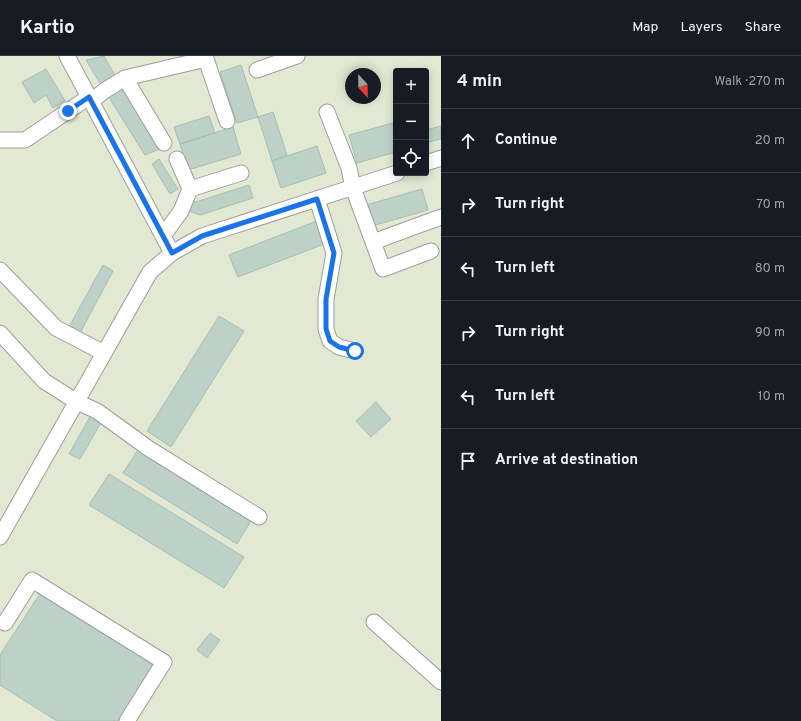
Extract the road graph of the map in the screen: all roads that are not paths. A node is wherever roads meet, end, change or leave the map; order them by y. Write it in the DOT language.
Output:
graph roads {
  1 [pos="67,56"];
  2 [pos="297,56"];
  3 [pos="257,70"];
  4 [pos="125,78"];
  5 [pos="90,99"];
  6 [pos="327,112"];
  7 [pos="227,121"];
  8 [pos="0,140"];
  9 [pos="164,143"];
  10 [pos="441,158"];
  11 [pos="177,159"];
  12 [pos="429,162"];
  13 [pos="241,172"];
  14 [pos="393,174"];
  15 [pos="190,188"];
  16 [pos="353,188"];
  17 [pos="317,199"];
  18 [pos="441,217"];
  19 [pos="163,236"];
  20 [pos="373,242"];
  21 [pos="431,251"];
  22 [pos="172,253"];
  23 [pos="0,270"];
  24 [pos="0,333"];
  25 [pos="355,351"];
  26 [pos="104,353"];
  27 [pos="77,402"];
  28 [pos="259,517"];
  29 [pos="0,537"];
  30 [pos="374,622"];
  31 [pos="2,624"];
  32 [pos="441,682"];
  33 [pos="127,721"];
  1 -- 5 [label="street"];
  2 -- 3 [label="street"];
  4 -- 5 [label="street"];
  4 -- 7 [label="street"];
  4 -- 9 [label="street"];
  5 -- 8 [label="street"];
  5 -- 19 [label="street"];
  6 -- 16 [label="street"];
  10 -- 12 [label="street"];
  11 -- 15 [label="street"];
  13 -- 15 [label="street"];
  14 -- 16 [label="street"];
  15 -- 19 [label="street"];
  16 -- 17 [label="street"];
  16 -- 20 [label="street"];
  17 -- 22 [label="street"];
  17 -- 25 [label="street"];
  18 -- 20 [label="street"];
  19 -- 22 [label="street"];
  20 -- 21 [label="street"];
  22 -- 26 [label="street"];
  23 -- 26 [label="street"];
  24 -- 27 [label="street"];
  26 -- 27 [label="street"];
  27 -- 28 [label="street"];
  27 -- 29 [label="street"];
  30 -- 32 [label="street"];
  31 -- 33 [label="street"];
}
